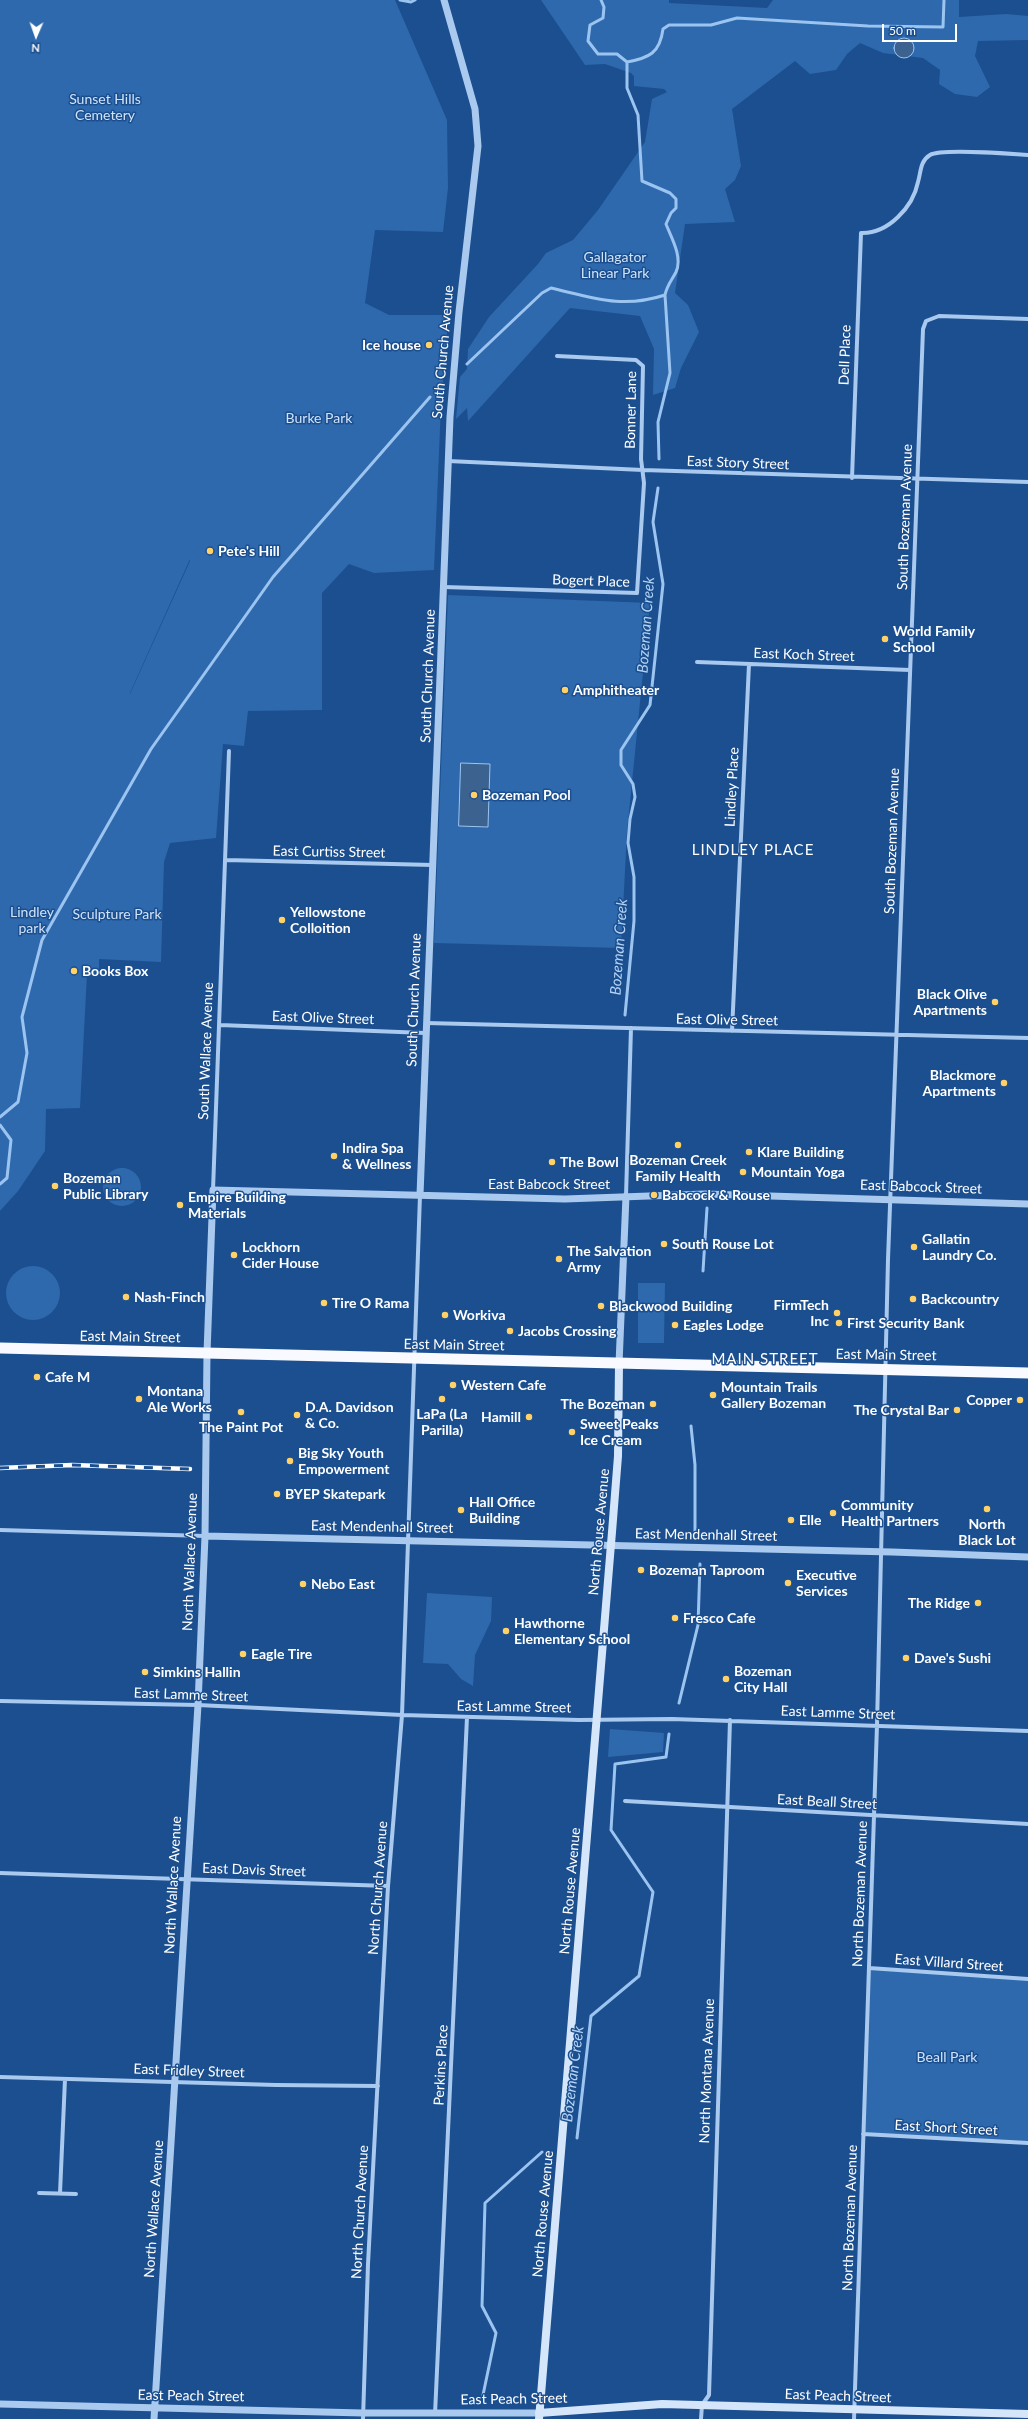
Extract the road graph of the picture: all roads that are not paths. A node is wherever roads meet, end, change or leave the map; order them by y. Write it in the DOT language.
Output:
graph roads {
  1 [pos="444,0"];
  2 [pos="1028,155"];
  3 [pos="1028,319"];
  4 [pos="557,356"];
  5 [pos="448,460"];
  6 [pos="643,470"];
  7 [pos="852,478"];
  8 [pos="918,479"];
  9 [pos="1028,482"];
  10 [pos="444,587"];
  11 [pos="697,662"];
  12 [pos="749,664"];
  13 [pos="910,670"];
  14 [pos="229,751"];
  15 [pos="226,860"];
  16 [pos="433,865"];
  17 [pos="426,1023"];
  18 [pos="220,1025"];
  19 [pos="631,1028"];
  20 [pos="732,1031"];
  21 [pos="425,1033"];
  22 [pos="896,1035"];
  23 [pos="1028,1038"];
  24 [pos="213,1190"];
  25 [pos="420,1195"];
  26 [pos="626,1196"];
  27 [pos="890,1199"];
  28 [pos="1028,1204"];
  29 [pos="0,1348"];
  30 [pos="207,1353"];
  31 [pos="414,1359"];
  32 [pos="620,1364"];
  33 [pos="885,1369"];
  34 [pos="1028,1373"];
  35 [pos="0,1530"];
  36 [pos="205,1536"];
  37 [pos="409,1540"];
  38 [pos="611,1546"];
  39 [pos="880,1552"];
  40 [pos="1028,1557"];
  41 [pos="0,1701"];
  42 [pos="198,1705"];
  43 [pos="402,1715"];
  44 [pos="467,1717"];
  45 [pos="597,1719"];
  46 [pos="730,1720"];
  47 [pos="876,1725"];
  48 [pos="1028,1731"];
  49 [pos="624,1801"];
  50 [pos="727,1807"];
  51 [pos="874,1815"];
  52 [pos="1028,1824"];
  53 [pos="0,1873"];
  54 [pos="187,1878"];
  55 [pos="388,1886"];
  56 [pos="869,1968"];
  57 [pos="1028,1979"];
  58 [pos="0,2077"];
  59 [pos="65,2079"];
  60 [pos="175,2082"];
  61 [pos="378,2086"];
  62 [pos="863,2134"];
  63 [pos="1028,2143"];
  64 [pos="39,2193"];
  65 [pos="60,2193"];
  66 [pos="76,2194"];
  67 [pos="0,2404"];
  68 [pos="702,2405"];
  69 [pos="155,2408"];
  70 [pos="855,2409"];
  71 [pos="435,2414"];
  72 [pos="1028,2414"];
  73 [pos="363,2416"];
  74 [pos="539,2416"];
  75 [pos="154,2419"];
  76 [pos="701,2419"];
  77 [pos="854,2419"];
  1 -- 5 [label="street, South Church Avenue"];
  2 -- 7 [label="street, Dell Place"];
  3 -- 8 [label="street, South Bozeman Avenue"];
  4 -- 6 [label="street, Bonner Lane"];
  5 -- 6 [label="street, East Story Street"];
  5 -- 10 [label="street, South Church Avenue"];
  6 -- 7 [label="street, East Story Street"];
  6 -- 10 [label="street, Bogert Place"];
  7 -- 8 [label="street, East Story Street"];
  8 -- 9 [label="street, East Story Street"];
  8 -- 13 [label="street, South Bozeman Avenue"];
  10 -- 16 [label="street, South Church Avenue"];
  11 -- 12 [label="street, East Koch Street"];
  12 -- 13 [label="street, East Koch Street"];
  12 -- 20 [label="street, Lindley Place"];
  13 -- 22 [label="street, South Bozeman Avenue"];
  14 -- 15 [label="street, South Wallace Avenue"];
  15 -- 16 [label="street, East Curtiss Street"];
  15 -- 18 [label="street, South Wallace Avenue"];
  16 -- 17 [label="street, South Church Avenue"];
  17 -- 19 [label="street, East Olive Street"];
  17 -- 21 [label="street, South Church Avenue"];
  18 -- 21 [label="street, East Olive Street"];
  18 -- 24 [label="street, South Wallace Avenue"];
  19 -- 20 [label="street, East Olive Street"];
  19 -- 26 [label="street"];
  20 -- 22 [label="street, East Olive Street"];
  21 -- 25 [label="street, South Church Avenue"];
  22 -- 23 [label="street, East Olive Street"];
  22 -- 27 [label="street, South Bozeman Avenue"];
  24 -- 25 [label="street, East Babcock Street"];
  24 -- 30 [label="street, South Wallace Avenue"];
  25 -- 26 [label="street, East Babcock Street"];
  25 -- 31 [label="street, South Church Avenue"];
  26 -- 27 [label="street, East Babcock Street"];
  26 -- 32 [label="street"];
  27 -- 28 [label="street, East Babcock Street"];
  27 -- 33 [label="street, South Bozeman Avenue"];
  29 -- 30 [label="highway, East Main Street"];
  30 -- 31 [label="highway, East Main Street"];
  30 -- 36 [label="street, North Wallace Avenue"];
  31 -- 32 [label="highway, East Main Street"];
  31 -- 37 [label="street, North Church Avenue"];
  32 -- 33 [label="highway, East Main Street"];
  32 -- 38 [label="main road, North Rouse Avenue"];
  33 -- 34 [label="highway, East Main Street"];
  33 -- 39 [label="street, North Bozeman Avenue"];
  35 -- 36 [label="street, East Mendenhall Street"];
  36 -- 37 [label="street, East Mendenhall Street"];
  36 -- 42 [label="street, North Wallace Avenue"];
  37 -- 38 [label="street, East Mendenhall Street"];
  37 -- 43 [label="street, North Church Avenue"];
  38 -- 39 [label="street, East Mendenhall Street"];
  38 -- 45 [label="main road, North Rouse Avenue"];
  39 -- 40 [label="street, East Mendenhall Street"];
  39 -- 47 [label="street, North Bozeman Avenue"];
  41 -- 42 [label="street, East Lamme Street"];
  42 -- 43 [label="street, East Lamme Street"];
  42 -- 54 [label="street, North Wallace Avenue"];
  43 -- 44 [label="street, East Lamme Street"];
  43 -- 55 [label="street, North Church Avenue"];
  44 -- 45 [label="street, East Lamme Street"];
  44 -- 71 [label="street, Perkins Place"];
  45 -- 46 [label="street, East Lamme Street"];
  45 -- 74 [label="main road, North Rouse Avenue"];
  46 -- 47 [label="street, East Lamme Street"];
  46 -- 50 [label="street, North Montana Avenue"];
  47 -- 48 [label="street, East Lamme Street"];
  47 -- 51 [label="street, North Bozeman Avenue"];
  49 -- 50 [label="street, East Beall Street"];
  50 -- 51 [label="street, East Beall Street"];
  50 -- 68 [label="street, North Montana Avenue"];
  51 -- 52 [label="street, East Beall Street"];
  51 -- 56 [label="street, North Bozeman Avenue"];
  53 -- 54 [label="street, East Davis Street"];
  54 -- 55 [label="street, East Davis Street"];
  54 -- 60 [label="street, North Wallace Avenue"];
  55 -- 61 [label="street, North Church Avenue"];
  56 -- 57 [label="street, East Villard Street"];
  56 -- 62 [label="street, North Bozeman Avenue"];
  58 -- 59 [label="street, East Fridley Street"];
  59 -- 60 [label="street, East Fridley Street"];
  59 -- 65 [label="street"];
  60 -- 61 [label="street, East Fridley Street"];
  60 -- 69 [label="street, North Wallace Avenue"];
  61 -- 73 [label="street, North Church Avenue"];
  62 -- 63 [label="street, East Short Street"];
  62 -- 70 [label="street, North Bozeman Avenue"];
  64 -- 65 [label="street"];
  65 -- 66 [label="street"];
  67 -- 69 [label="street, East Peach Street"];
  68 -- 70 [label="main road, East Peach Street"];
  68 -- 74 [label="main road, East Peach Street"];
  68 -- 76 [label="street, North Montana Avenue"];
  69 -- 73 [label="street, East Peach Street"];
  69 -- 75 [label="street, North Wallace Avenue"];
  70 -- 72 [label="main road, East Peach Street"];
  70 -- 77 [label="street, North Bozeman Avenue"];
  71 -- 73 [label="street, East Peach Street"];
  71 -- 74 [label="street, East Peach Street"];
}
